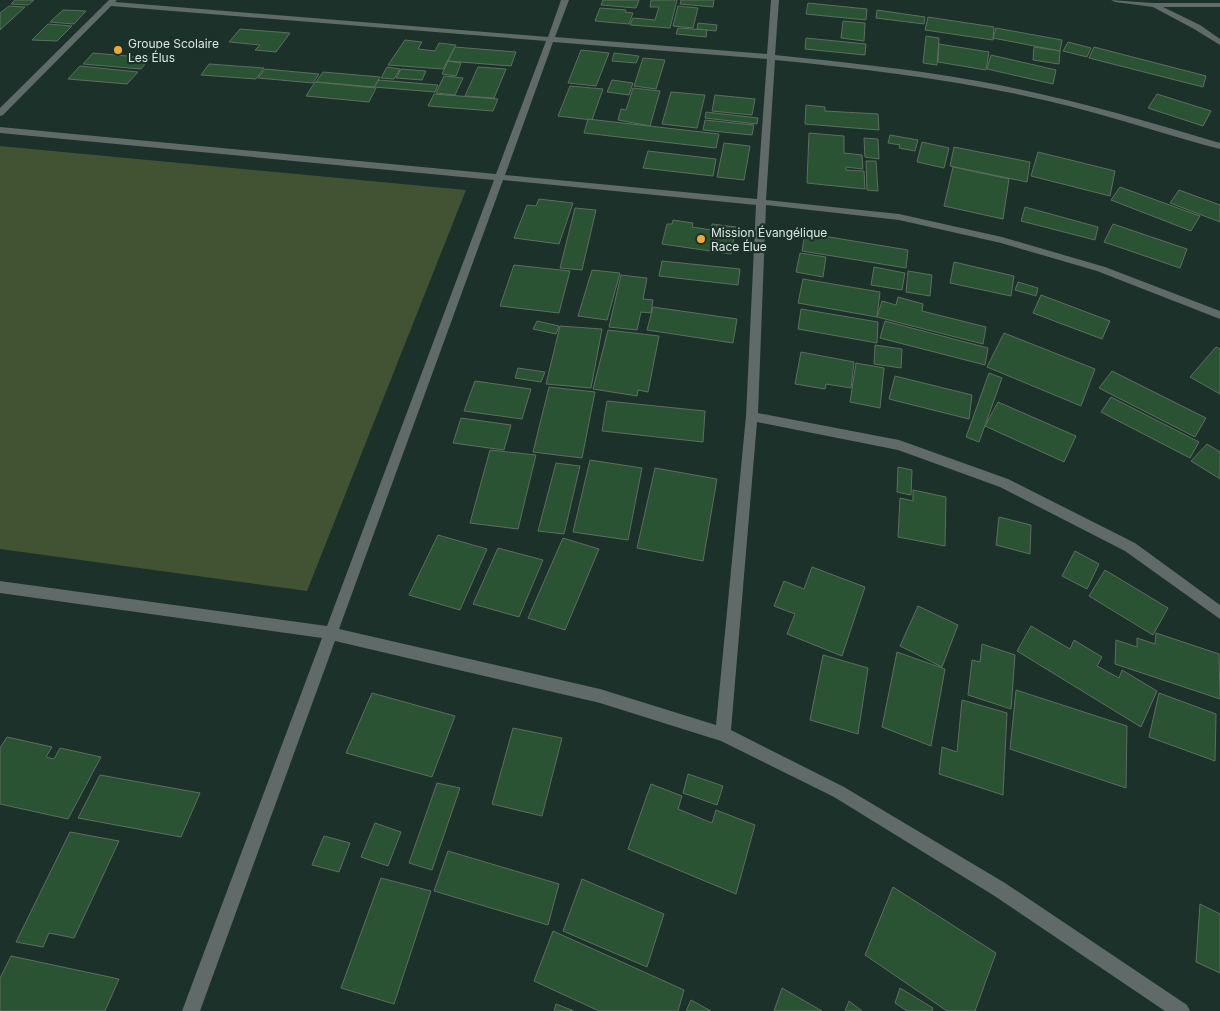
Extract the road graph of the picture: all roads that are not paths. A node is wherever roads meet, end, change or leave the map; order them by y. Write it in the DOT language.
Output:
graph roads {
  1 [pos="565,0"];
  2 [pos="775,0"];
  3 [pos="1116,0"];
  4 [pos="112,2"];
  5 [pos="1152,5"];
  6 [pos="1220,5"];
  7 [pos="551,39"];
  8 [pos="1220,43"];
  9 [pos="772,57"];
  10 [pos="0,112"];
  11 [pos="0,130"];
  12 [pos="1220,146"];
  13 [pos="500,177"];
  14 [pos="761,202"];
  15 [pos="1220,315"];
  16 [pos="752,416"];
  17 [pos="0,587"];
  18 [pos="1220,613"];
  19 [pos="330,633"];
  20 [pos="723,734"];
  21 [pos="190,1011"];
  22 [pos="1180,1011"];
  1 -- 7 [label="street"];
  2 -- 9 [label="street"];
  3 -- 5 [label="street"];
  4 -- 7 [label="street"];
  4 -- 10 [label="street"];
  5 -- 6 [label="street"];
  5 -- 8 [label="street"];
  7 -- 9 [label="street"];
  7 -- 13 [label="street"];
  9 -- 12 [label="street"];
  9 -- 14 [label="street"];
  11 -- 13 [label="street"];
  13 -- 14 [label="street"];
  13 -- 19 [label="street"];
  14 -- 15 [label="street"];
  14 -- 16 [label="street"];
  16 -- 18 [label="street"];
  16 -- 20 [label="street"];
  17 -- 19 [label="street"];
  19 -- 20 [label="street"];
  19 -- 21 [label="street"];
  20 -- 22 [label="street"];
}
